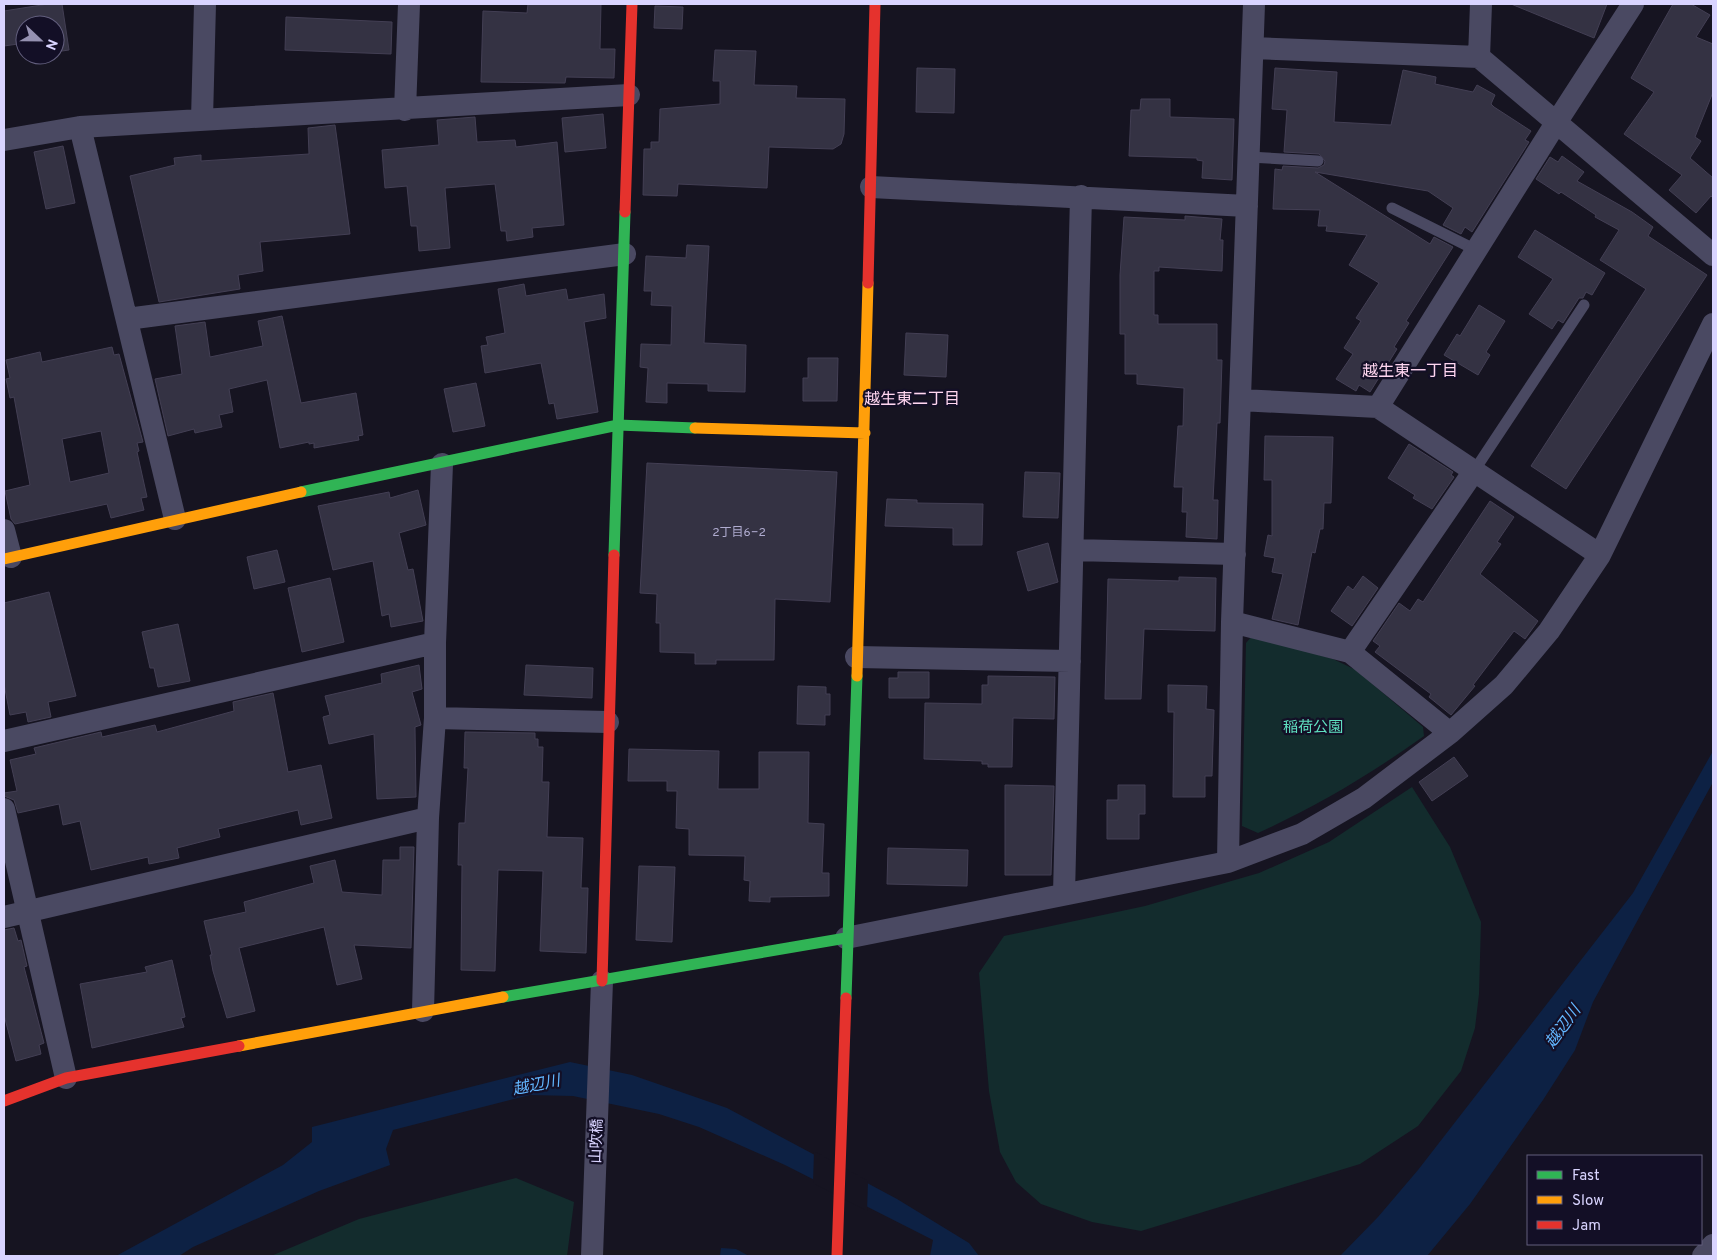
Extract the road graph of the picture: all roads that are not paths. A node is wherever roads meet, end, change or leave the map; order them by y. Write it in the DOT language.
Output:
graph roads {
  1 [pos="205,4"];
  2 [pos="409,4"];
  3 [pos="632,4"];
  4 [pos="875,4"];
  5 [pos="1254,4"];
  6 [pos="1481,4"];
  7 [pos="1633,4"];
  8 [pos="1253,48"];
  9 [pos="1480,56"];
  10 [pos="629,95"];
  11 [pos="405,110"];
  12 [pos="202,119"];
  13 [pos="1556,123"];
  14 [pos="80,127"];
  15 [pos="4,140"];
  16 [pos="1249,157"];
  17 [pos="1318,161"];
  18 [pos="871,187"];
  19 [pos="1081,196"];
  20 [pos="1247,206"];
  21 [pos="1392,208"];
  22 [pos="1476,250"];
  23 [pos="625,254"];
  24 [pos="1713,255"];
  25 [pos="1584,305"];
  26 [pos="127,319"];
  27 [pos="1713,324"];
  28 [pos="1240,400"];
  29 [pos="1378,406"];
  30 [pos="618,424"];
  31 [pos="865,433"];
  32 [pos="442,464"];
  33 [pos="1474,471"];
  34 [pos="175,519"];
  35 [pos="4,530"];
  36 [pos="1072,550"];
  37 [pos="1235,554"];
  38 [pos="1600,555"];
  39 [pos="8,558"];
  40 [pos="1232,622"];
  41 [pos="435,642"];
  42 [pos="1350,652"];
  43 [pos="856,657"];
  44 [pos="1070,661"];
  45 [pos="436,718"];
  46 [pos="608,722"];
  47 [pos="1450,733"];
  48 [pos="4,741"];
  49 [pos="4,809"];
  50 [pos="428,818"];
  51 [pos="1228,862"];
  52 [pos="1064,894"];
  53 [pos="28,912"];
  54 [pos="4,917"];
  55 [pos="846,938"];
  56 [pos="602,981"];
  57 [pos="423,1011"];
  58 [pos="66,1078"];
  59 [pos="4,1100"];
  60 [pos="1713,1245"];
  61 [pos="592,1256"];
  62 [pos="837,1256"];
  63 [pos="1703,1256"];
  1 -- 12 [label="street"];
  2 -- 11 [label="street"];
  3 -- 10 [label="street"];
  4 -- 18 [label="street"];
  5 -- 8 [label="street"];
  6 -- 9 [label="street"];
  7 -- 13 [label="street"];
  8 -- 9 [label="street"];
  8 -- 16 [label="street"];
  9 -- 13 [label="street"];
  10 -- 11 [label="street"];
  10 -- 23 [label="street"];
  11 -- 12 [label="street"];
  12 -- 14 [label="street"];
  13 -- 22 [label="street"];
  13 -- 24 [label="street"];
  14 -- 15 [label="street"];
  14 -- 26 [label="street"];
  16 -- 17 [label="lane"];
  16 -- 20 [label="street"];
  18 -- 19 [label="street"];
  18 -- 31 [label="street"];
  19 -- 20 [label="street"];
  19 -- 36 [label="street"];
  20 -- 28 [label="street"];
  21 -- 22 [label="lane"];
  22 -- 29 [label="street"];
  23 -- 26 [label="street"];
  23 -- 30 [label="street"];
  25 -- 33 [label="lane"];
  26 -- 34 [label="street"];
  27 -- 38 [label="street"];
  28 -- 29 [label="street"];
  28 -- 37 [label="street"];
  29 -- 33 [label="street"];
  30 -- 31 [label="street"];
  30 -- 32 [label="street"];
  30 -- 46 [label="street"];
  31 -- 43 [label="street"];
  32 -- 34 [label="street"];
  32 -- 41 [label="street"];
  33 -- 38 [label="street"];
  33 -- 42 [label="street"];
  34 -- 39 [label="street"];
  35 -- 39 [label="street"];
  36 -- 37 [label="street"];
  36 -- 44 [label="street"];
  37 -- 40 [label="street"];
  38 -- 47 [label="street"];
  40 -- 42 [label="street"];
  40 -- 51 [label="street"];
  41 -- 45 [label="street"];
  41 -- 48 [label="street"];
  42 -- 47 [label="street"];
  43 -- 44 [label="street"];
  43 -- 55 [label="street"];
  44 -- 52 [label="street"];
  45 -- 46 [label="street"];
  45 -- 50 [label="street"];
  46 -- 56 [label="street"];
  47 -- 51 [label="street"];
  49 -- 53 [label="street"];
  50 -- 53 [label="street"];
  50 -- 57 [label="street"];
  51 -- 52 [label="street"];
  52 -- 55 [label="street"];
  53 -- 54 [label="street"];
  53 -- 58 [label="street"];
  55 -- 56 [label="street"];
  55 -- 62 [label="street"];
  56 -- 57 [label="street"];
  56 -- 61 [label="street, 山吹橋"];
  57 -- 58 [label="street"];
  58 -- 59 [label="street"];
  60 -- 63 [label="street"];
}
